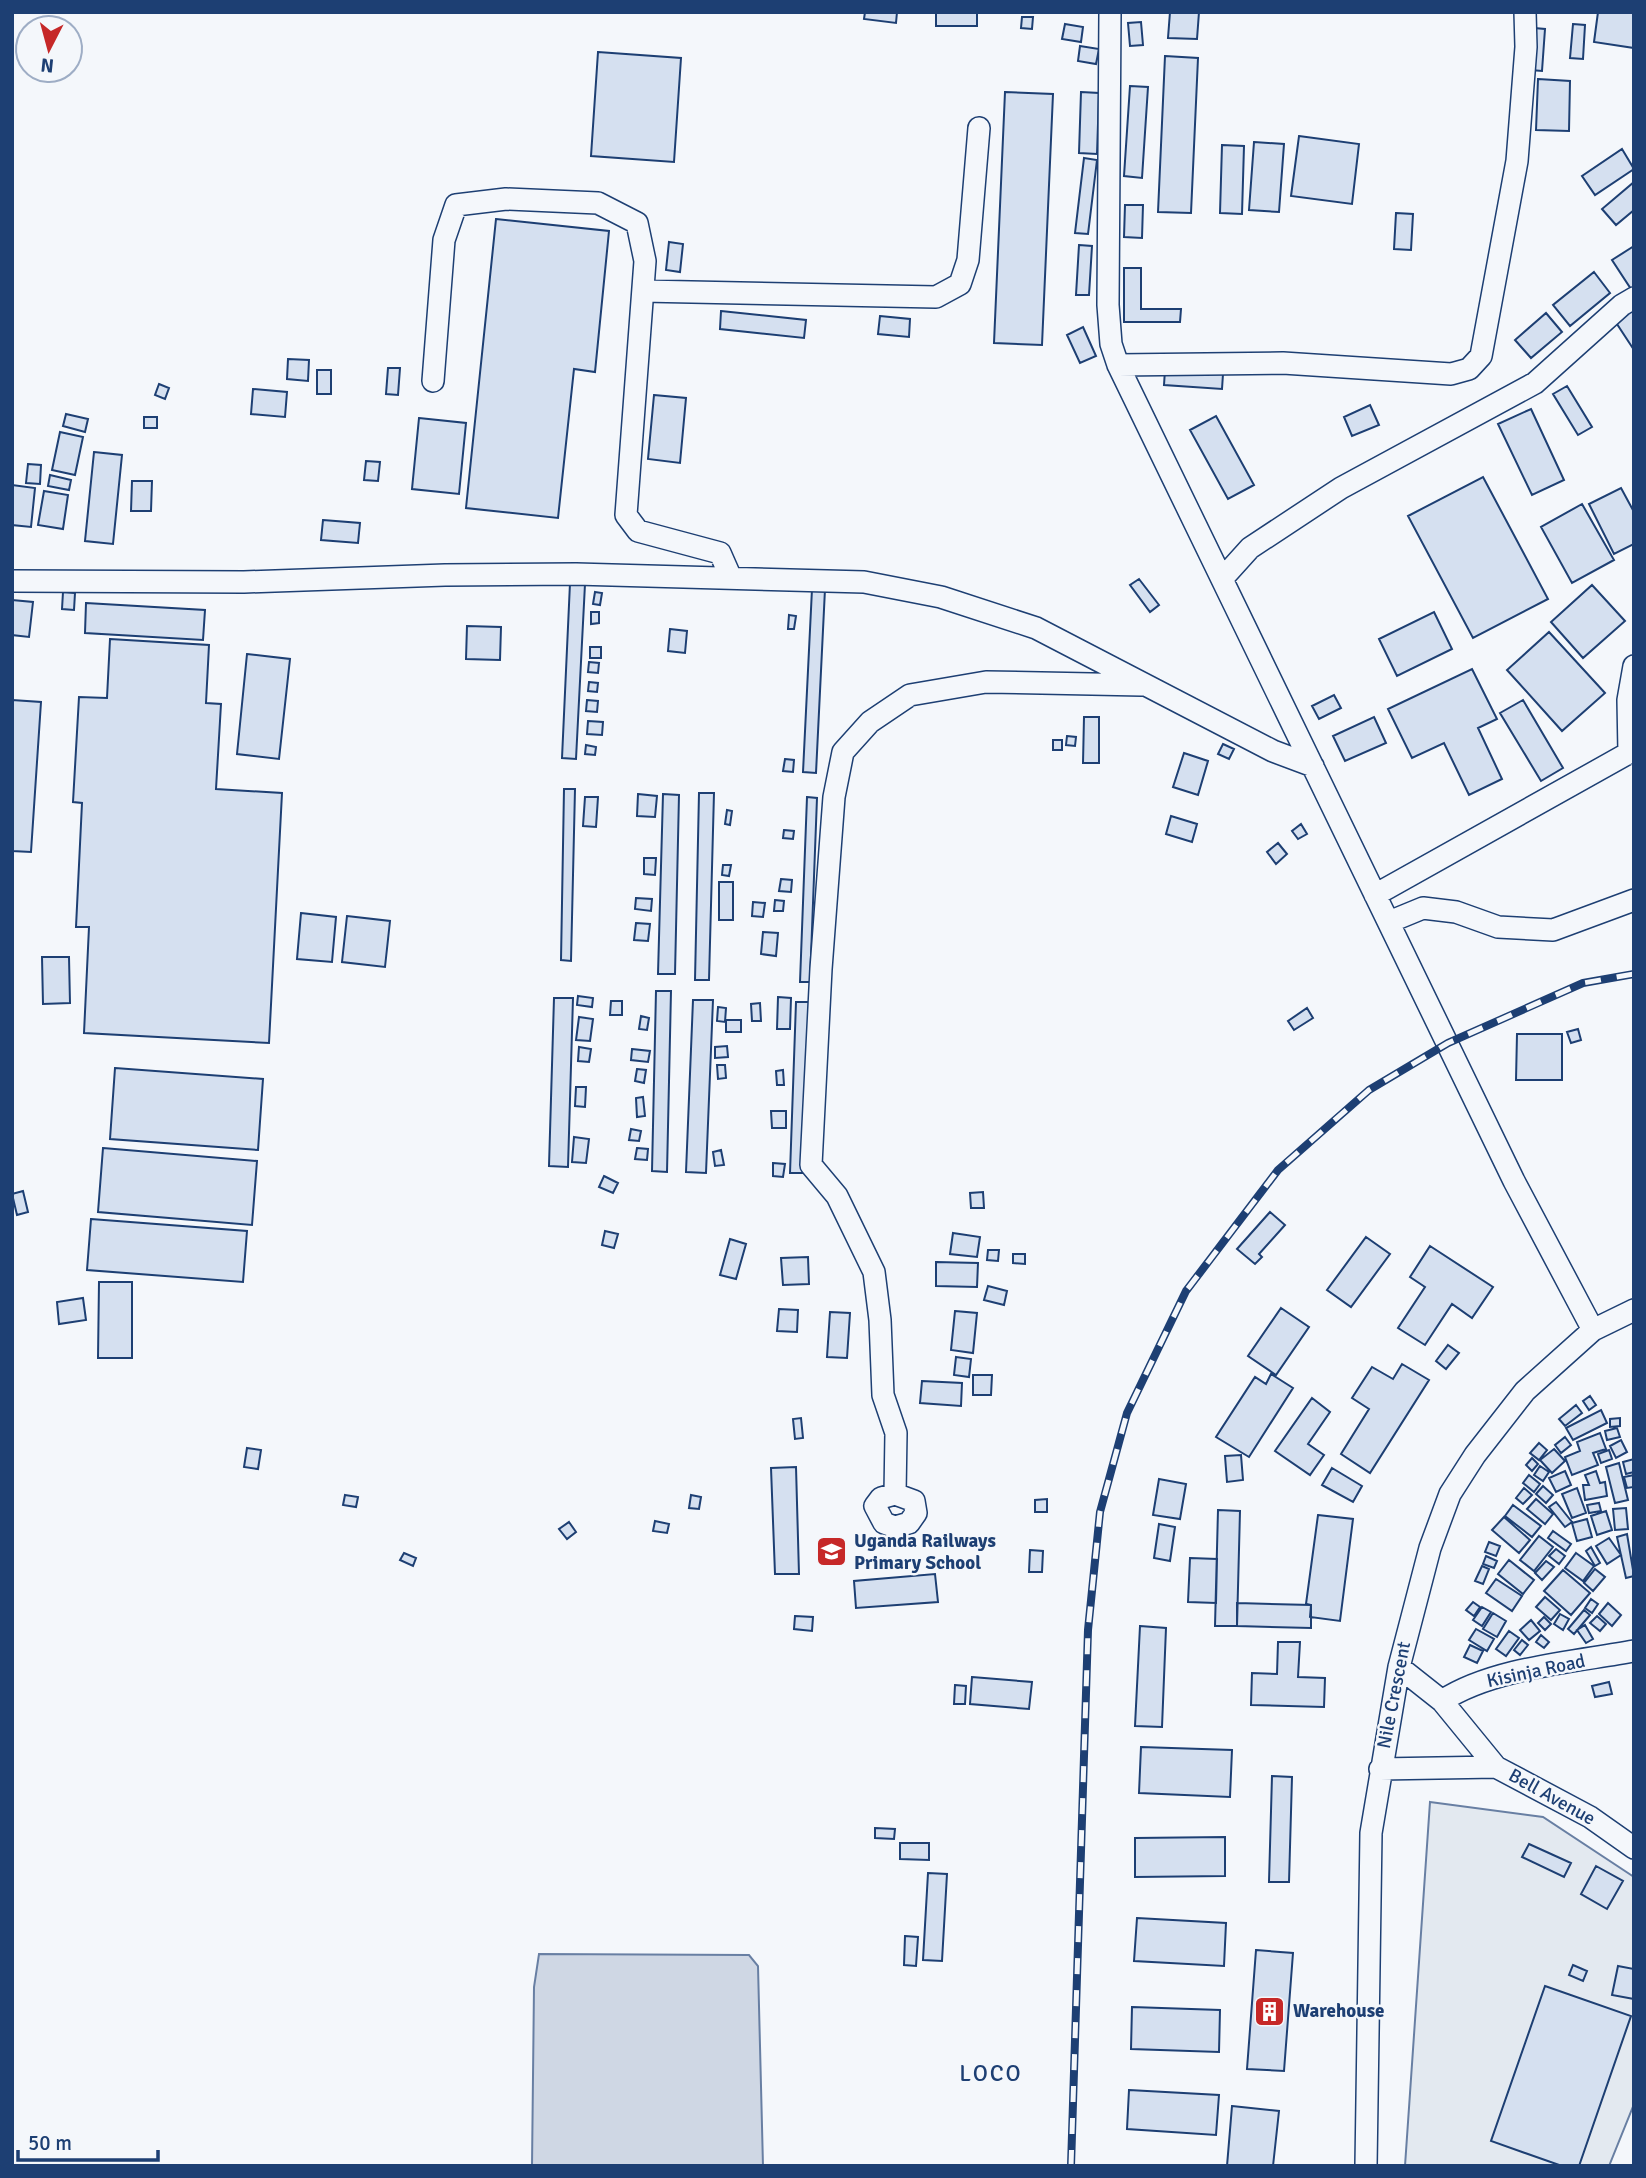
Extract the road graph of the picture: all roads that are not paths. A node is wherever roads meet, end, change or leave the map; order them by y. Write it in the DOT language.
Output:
graph roads {
  1 [pos="1110,12"];
  2 [pos="1525,12"];
  3 [pos="979,128"];
  4 [pos="643,291"];
  5 [pos="1634,298"];
  6 [pos="1118,365"];
  7 [pos="432,381"];
  8 [pos="731,578"];
  9 [pos="1222,579"];
  10 [pos="12,581"];
  11 [pos="1634,666"];
  12 [pos="1148,685"];
  13 [pos="1631,751"];
  14 [pos="1313,766"];
  15 [pos="1375,895"];
  16 [pos="1634,900"];
  17 [pos="1389,922"];
  18 [pos="1634,1310"];
  19 [pos="1593,1331"];
  20 [pos="895,1494"];
  21 [pos="1634,1651"];
  22 [pos="1399,1667"];
  23 [pos="1442,1702"];
  24 [pos="1496,1767"];
  25 [pos="1380,1769"];
  26 [pos="1634,1848"];
  27 [pos="1366,2166"];
  1 -- 6 [label="street"];
  2 -- 6 [label="street"];
  3 -- 4 [label="street"];
  4 -- 7 [label="street"];
  4 -- 8 [label="street"];
  5 -- 9 [label="street"];
  6 -- 9 [label="street"];
  8 -- 10 [label="street"];
  8 -- 12 [label="street"];
  9 -- 14 [label="street"];
  11 -- 13 [label="street"];
  12 -- 14 [label="street"];
  12 -- 20 [label="street"];
  13 -- 15 [label="street"];
  14 -- 15 [label="street"];
  15 -- 17 [label="street"];
  16 -- 17 [label="street"];
  17 -- 19 [label="street"];
  18 -- 19 [label="street, Nile Crescent"];
  19 -- 22 [label="street, Nile Crescent"];
  21 -- 23 [label="street, Kisinja Road"];
  22 -- 23 [label="street"];
  22 -- 25 [label="street, Nile Crescent"];
  23 -- 24 [label="street"];
  24 -- 25 [label="street, Bell Avenue"];
  24 -- 26 [label="street, Bell Avenue"];
  25 -- 27 [label="street, Nile Crescent"];
}
